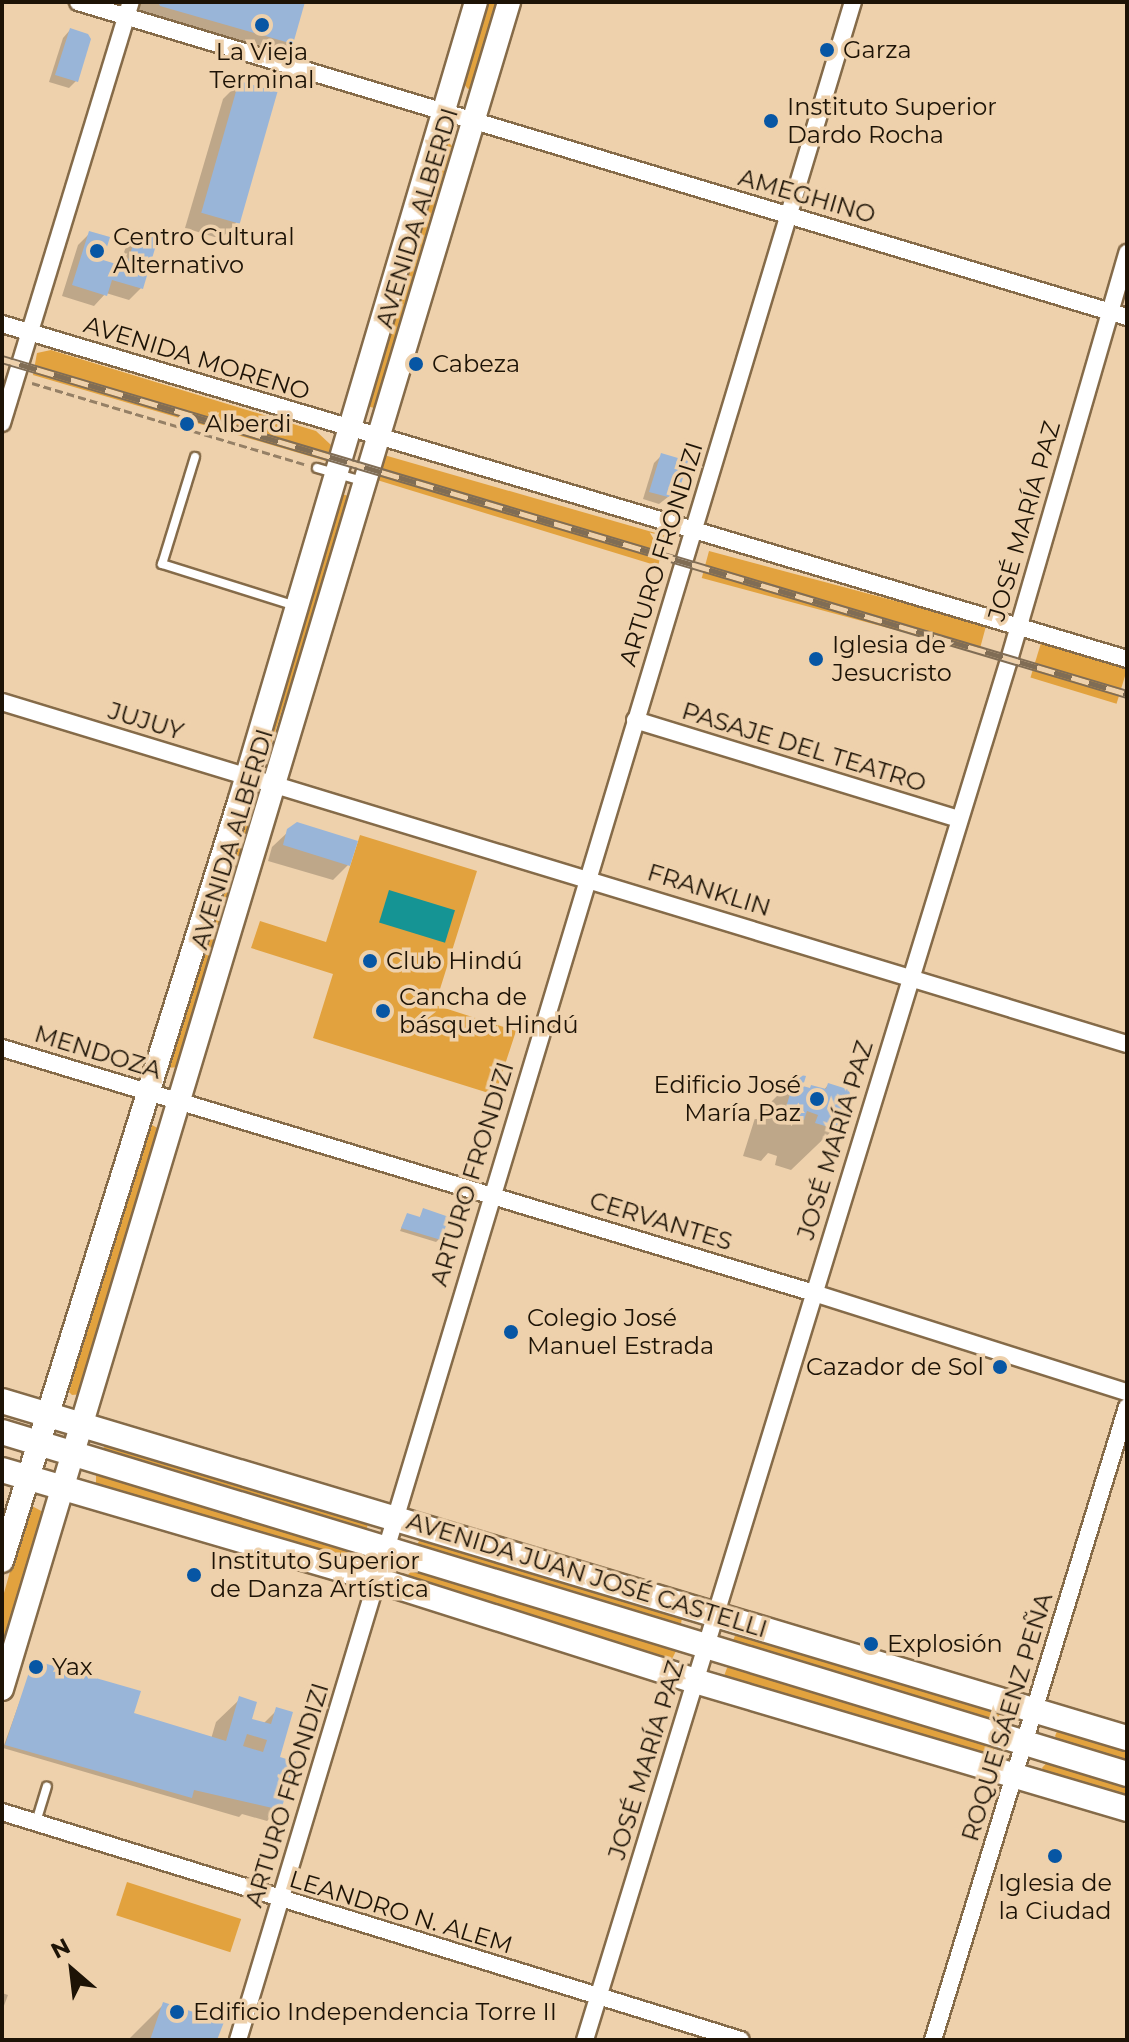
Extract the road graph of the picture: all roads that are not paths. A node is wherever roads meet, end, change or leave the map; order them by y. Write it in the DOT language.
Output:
graph roads {
  1 [pos="78,2"];
  2 [pos="476,2"];
  3 [pos="509,2"];
  4 [pos="853,2"];
  5 [pos="128,10"];
  6 [pos="443,110"];
  7 [pos="474,119"];
  8 [pos="790,215"];
  9 [pos="1127,253"];
  10 [pos="1109,312"];
  11 [pos="1127,317"];
  12 [pos="2,324"];
  13 [pos="27,332"];
  14 [pos="2,423"];
  15 [pos="350,430"];
  16 [pos="378,439"];
  17 [pos="195,457"];
  18 [pos="327,470"];
  19 [pos="364,482"];
  20 [pos="692,530"];
  21 [pos="297,606"];
  22 [pos="1019,625"];
  23 [pos="1127,659"];
  24 [pos="2,702"];
  25 [pos="635,720"];
  26 [pos="247,778"];
  27 [pos="275,786"];
  28 [pos="958,819"];
  29 [pos="588,878"];
  30 [pos="910,976"];
  31 [pos="1127,1044"];
  32 [pos="2,1048"];
  33 [pos="147,1093"];
  34 [pos="179,1102"];
  35 [pos="490,1195"];
  36 [pos="814,1293"];
  37 [pos="1127,1392"];
  38 [pos="2,1401"];
  39 [pos="1127,1407"];
  40 [pos="46,1415"];
  41 [pos="82,1425"];
  42 [pos="2,1432"];
  43 [pos="38,1443"];
  44 [pos="73,1454"];
  45 [pos="2,1470"];
  46 [pos="28,1479"];
  47 [pos="62,1488"];
  48 [pos="396,1517"];
  49 [pos="386,1549"];
  50 [pos="2,1561"];
  51 [pos="377,1580"];
  52 [pos="715,1613"];
  53 [pos="705,1648"];
  54 [pos="695,1681"];
  55 [pos="2,1689"];
  56 [pos="1035,1709"];
  57 [pos="1127,1738"];
  58 [pos="1024,1743"];
  59 [pos="1127,1774"];
  60 [pos="1014,1775"];
  61 [pos="47,1787"];
  62 [pos="1127,1809"];
  63 [pos="2,1812"];
  64 [pos="36,1823"];
  65 [pos="280,1899"];
  66 [pos="597,1998"];
  67 [pos="238,2040"];
  68 [pos="585,2040"];
  69 [pos="741,2040"];
  70 [pos="933,2040"];
  1 -- 5 [label="street, AMEGHINO"];
  2 -- 6 [label="main road, AVENIDA ALBERDI"];
  3 -- 7 [label="main road, AVENIDA ALBERDI"];
  4 -- 8 [label="street, ARTURO FRONDIZI"];
  5 -- 6 [label="street, AMEGHINO"];
  5 -- 13 [label="street"];
  6 -- 7 [label="street, AMEGHINO"];
  6 -- 15 [label="main road, AVENIDA ALBERDI"];
  7 -- 8 [label="street, AMEGHINO"];
  7 -- 16 [label="main road, AVENIDA ALBERDI"];
  8 -- 10 [label="street, AMEGHINO"];
  8 -- 20 [label="street, ARTURO FRONDIZI"];
  9 -- 10 [label="street, JOSÉ MARÍA PAZ"];
  10 -- 11 [label="street, AMEGHINO"];
  10 -- 22 [label="street, JOSÉ MARÍA PAZ"];
  12 -- 13 [label="street, AVENIDA MORENO"];
  13 -- 14 [label="street"];
  13 -- 15 [label="street, AVENIDA MORENO"];
  15 -- 16 [label="street, AVENIDA MORENO"];
  15 -- 18 [label="main road, AVENIDA ALBERDI"];
  16 -- 19 [label="main road, AVENIDA ALBERDI"];
  16 -- 20 [label="street, AVENIDA MORENO"];
  17 -- 21 [label="lane"];
  18 -- 19 [label="lane"];
  18 -- 21 [label="main road, AVENIDA ALBERDI"];
  19 -- 27 [label="main road, AVENIDA ALBERDI"];
  20 -- 22 [label="street, AVENIDA MORENO"];
  20 -- 25 [label="street, ARTURO FRONDIZI"];
  21 -- 26 [label="main road, AVENIDA ALBERDI"];
  22 -- 23 [label="street, AVENIDA MORENO"];
  22 -- 28 [label="street, JOSÉ MARÍA PAZ"];
  24 -- 26 [label="street, JUJUY"];
  25 -- 28 [label="street, PASAJE DEL TEATRO"];
  25 -- 29 [label="street, ARTURO FRONDIZI"];
  26 -- 27 [label="street, JUJUY"];
  26 -- 33 [label="main road, AVENIDA ALBERDI"];
  27 -- 29 [label="street, FRANKLIN"];
  27 -- 34 [label="main road, AVENIDA ALBERDI"];
  28 -- 30 [label="street, JOSÉ MARÍA PAZ"];
  29 -- 30 [label="street, FRANKLIN"];
  29 -- 35 [label="street, ARTURO FRONDIZI"];
  30 -- 31 [label="street, FRANKLIN"];
  30 -- 36 [label="street, JOSÉ MARÍA PAZ"];
  32 -- 33 [label="street, MENDOZA"];
  33 -- 34 [label="street, MENDOZA"];
  33 -- 40 [label="main road, AVENIDA ALBERDI"];
  34 -- 35 [label="street, CERVANTES"];
  34 -- 41 [label="main road, AVENIDA ALBERDI"];
  35 -- 36 [label="street, CERVANTES"];
  35 -- 48 [label="street, ARTURO FRONDIZI"];
  36 -- 37 [label="street, CERVANTES"];
  36 -- 52 [label="street, JOSÉ MARÍA PAZ"];
  38 -- 40 [label="main road, AVENIDA JUAN JOSÉ CASTELLI"];
  39 -- 56 [label="street, ROQUE SÁENZ PEÑA"];
  40 -- 41 [label="main road, AVENIDA JUAN JOSÉ CASTELLI"];
  40 -- 43 [label="main road, AVENIDA ALBERDI"];
  41 -- 44 [label="main road, AVENIDA ALBERDI"];
  41 -- 48 [label="main road, AVENIDA JUAN JOSÉ CASTELLI"];
  42 -- 43 [label="main road, AVENIDA JUAN JOSÉ CASTELLI"];
  43 -- 44 [label="main road, AVENIDA JUAN JOSÉ CASTELLI"];
  43 -- 46 [label="main road, AVENIDA ALBERDI"];
  44 -- 47 [label="main road, AVENIDA ALBERDI"];
  44 -- 49 [label="main road, AVENIDA JUAN JOSÉ CASTELLI"];
  45 -- 46 [label="main road"];
  46 -- 47 [label="main road"];
  46 -- 50 [label="main road, AVENIDA ALBERDI"];
  47 -- 51 [label="main road"];
  47 -- 55 [label="main road, AVENIDA ALBERDI"];
  48 -- 49 [label="street, ARTURO FRONDIZI"];
  48 -- 52 [label="main road, AVENIDA JUAN JOSÉ CASTELLI"];
  49 -- 51 [label="street, ARTURO FRONDIZI"];
  49 -- 53 [label="main road, AVENIDA JUAN JOSÉ CASTELLI"];
  51 -- 54 [label="main road"];
  51 -- 65 [label="street, ARTURO FRONDIZI"];
  52 -- 53 [label="street, JOSÉ MARÍA PAZ"];
  52 -- 56 [label="main road, AVENIDA JUAN JOSÉ CASTELLI"];
  53 -- 54 [label="street, JOSÉ MARÍA PAZ"];
  53 -- 58 [label="main road, AVENIDA JUAN JOSÉ CASTELLI"];
  54 -- 60 [label="main road"];
  54 -- 66 [label="street, JOSÉ MARÍA PAZ"];
  56 -- 57 [label="main road, AVENIDA JUAN JOSÉ CASTELLI"];
  56 -- 58 [label="street, ROQUE SÁENZ PEÑA"];
  58 -- 59 [label="main road, AVENIDA JUAN JOSÉ CASTELLI"];
  58 -- 60 [label="street, ROQUE SÁENZ PEÑA"];
  60 -- 62 [label="main road"];
  60 -- 70 [label="street, ROQUE SÁENZ PEÑA"];
  61 -- 64 [label="lane"];
  63 -- 64 [label="street, LEANDRO N. ALEM"];
  64 -- 65 [label="street, LEANDRO N. ALEM"];
  65 -- 66 [label="street, LEANDRO N. ALEM"];
  65 -- 67 [label="street, ARTURO FRONDIZI"];
  66 -- 68 [label="street, JOSÉ MARÍA PAZ"];
  66 -- 69 [label="street, LEANDRO N. ALEM"];
}
